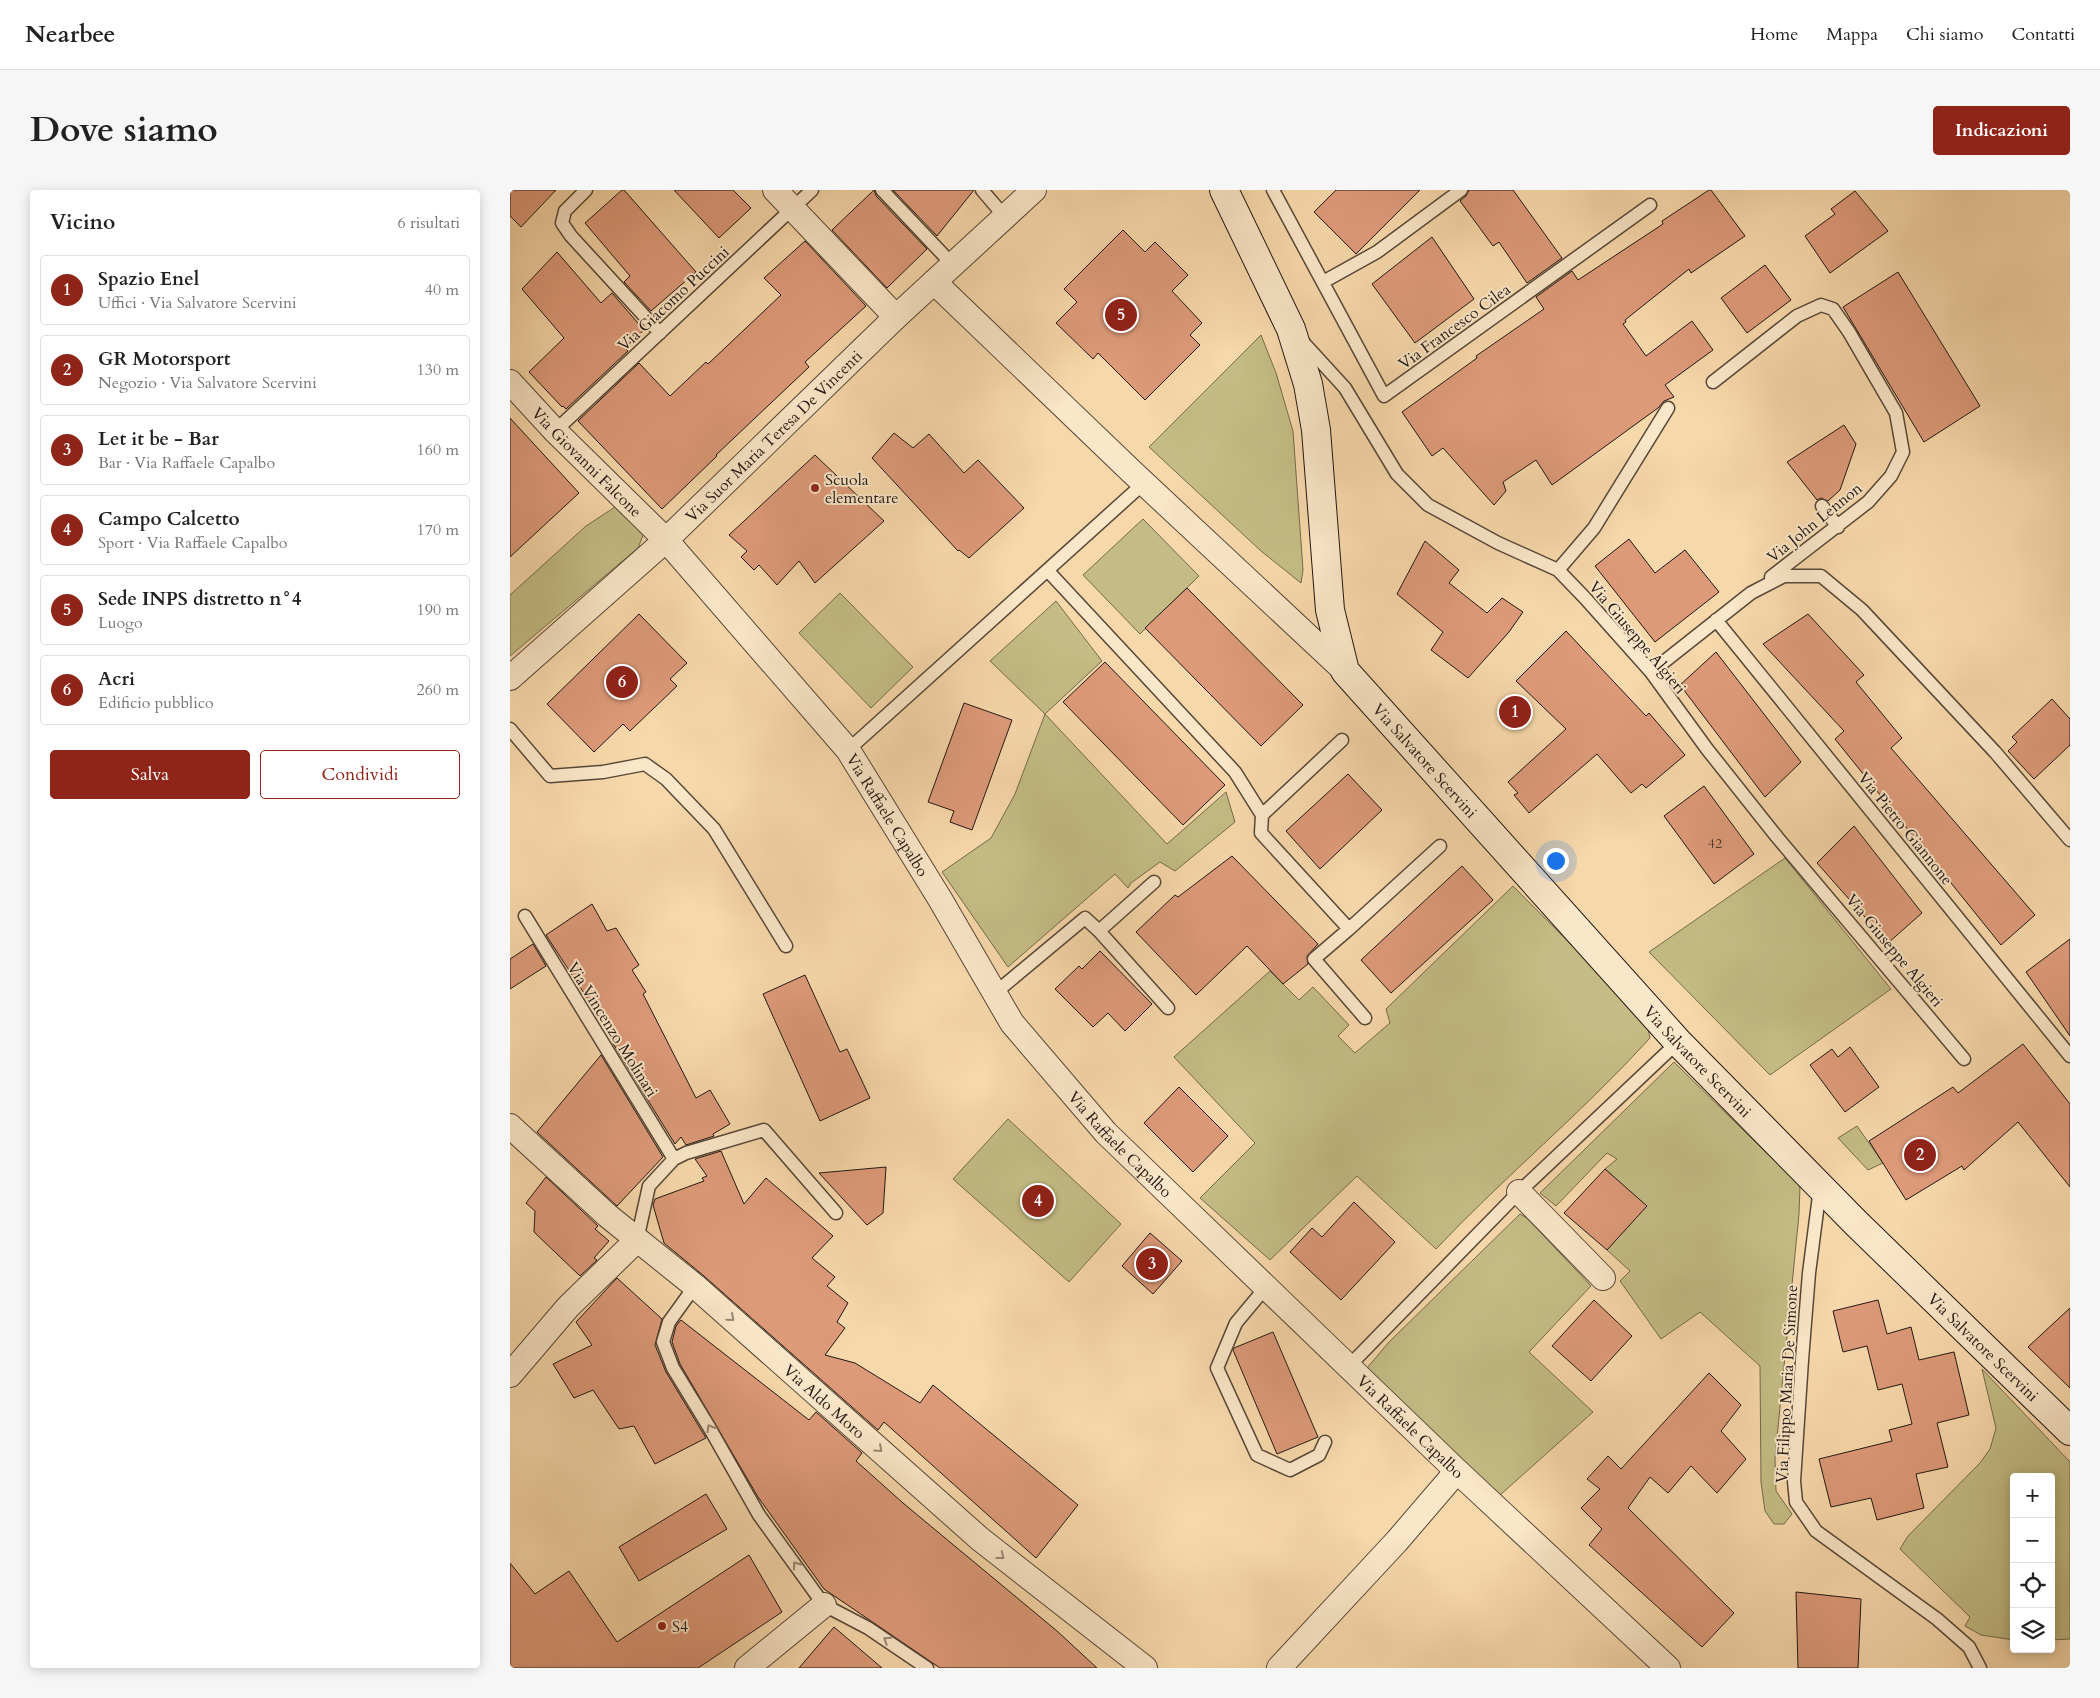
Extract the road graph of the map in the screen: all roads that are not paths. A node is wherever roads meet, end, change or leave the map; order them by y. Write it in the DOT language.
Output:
graph roads {
  1 [pos="586,190"];
  2 [pos="775,190"];
  3 [pos="812,190"];
  4 [pos="882,190"];
  5 [pos="982,190"];
  6 [pos="1034,190"];
  7 [pos="1224,190"];
  8 [pos="1272,190"];
  9 [pos="1461,190"];
  10 [pos="1650,205"];
  11 [pos="793,209"];
  12 [pos="1005,217"];
  13 [pos="952,264"];
  14 [pos="934,282"];
  15 [pos="1323,282"];
  16 [pos="896,317"];
  17 [pos="1291,329"];
  18 [pos="660,333"];
  19 [pos="510,382"];
  20 [pos="1713,382"];
  21 [pos="1668,408"];
  22 [pos="556,431"];
  23 [pos="1144,484"];
  24 [pos="1822,506"];
  25 [pos="1838,527"];
  26 [pos="666,540"];
  27 [pos="1558,570"];
  28 [pos="1048,572"];
  29 [pos="1752,593"];
  30 [pos="1716,620"];
  31 [pos="1345,671"];
  32 [pos="1651,672"];
  33 [pos="510,678"];
  34 [pos="510,729"];
  35 [pos="1342,740"];
  36 [pos="848,750"];
  37 [pos="1262,816"];
  38 [pos="2070,840"];
  39 [pos="1440,846"];
  40 [pos="1154,882"];
  41 [pos="525,916"];
  42 [pos="1349,929"];
  43 [pos="1099,931"];
  44 [pos="786,946"];
  45 [pos="995,993"];
  46 [pos="1168,1008"];
  47 [pos="1365,1018"];
  48 [pos="1678,1042"];
  49 [pos="2070,1056"];
  50 [pos="1964,1058"];
  51 [pos="510,1126"];
  52 [pos="674,1159"];
  53 [pos="1519,1192"];
  54 [pos="836,1213"];
  55 [pos="1856,1223"];
  56 [pos="637,1240"];
  57 [pos="1604,1278"];
  58 [pos="695,1286"];
  59 [pos="1266,1287"];
  60 [pos="1348,1366"];
  61 [pos="510,1375"];
  62 [pos="2070,1431"];
  63 [pos="1325,1442"];
  64 [pos="1457,1471"];
  65 [pos="824,1605"];
  66 [pos="747,1668"];
  67 [pos="927,1668"];
  68 [pos="1145,1668"];
  69 [pos="1279,1668"];
  70 [pos="1668,1668"];
  71 [pos="1980,1668"];
  1 -- 18 [label="lane"];
  2 -- 11 [label="street"];
  3 -- 11 [label="lane, Via Giacomo Puccini"];
  4 -- 13 [label="lane"];
  5 -- 12 [label="lane"];
  6 -- 12 [label="street, Via Suor Maria Teresa De Vincenti"];
  7 -- 17 [label="main road"];
  8 -- 15 [label="lane, Via Francesco Cilea"];
  9 -- 15 [label="lane"];
  10 -- 15 [label="lane, Via Francesco Cilea"];
  11 -- 16 [label="street"];
  11 -- 18 [label="lane, Via Giacomo Puccini"];
  12 -- 13 [label="street, Via Suor Maria Teresa De Vincenti"];
  13 -- 14 [label="street, Via Suor Maria Teresa De Vincenti"];
  14 -- 16 [label="street, Via Suor Maria Teresa De Vincenti"];
  14 -- 23 [label="street"];
  16 -- 26 [label="street, Via Suor Maria Teresa De Vincenti"];
  17 -- 27 [label="lane, Via Giuseppe Algieri"];
  17 -- 31 [label="main road"];
  18 -- 22 [label="lane, Via Giacomo Puccini"];
  19 -- 22 [label="street, Via Giovanni Falcone"];
  20 -- 25 [label="lane, Via John Lennon"];
  21 -- 27 [label="lane"];
  22 -- 26 [label="street, Via Giovanni Falcone"];
  23 -- 28 [label="lane"];
  23 -- 31 [label="street"];
  24 -- 25 [label="lane"];
  25 -- 29 [label="lane, Via John Lennon"];
  26 -- 33 [label="street, Via Suor Maria Teresa De Vincenti"];
  26 -- 36 [label="street, Via Raffaele Capalbo"];
  27 -- 32 [label="lane, Via Giuseppe Algieri"];
  28 -- 36 [label="lane"];
  28 -- 37 [label="lane"];
  29 -- 30 [label="lane, Via John Lennon"];
  29 -- 38 [label="lane, Via John Lennon"];
  30 -- 32 [label="lane, Via John Lennon"];
  30 -- 49 [label="lane, Via Pietro Giannone"];
  31 -- 48 [label="main road, Via Salvatore Scervini"];
  32 -- 50 [label="lane, Via Giuseppe Algieri"];
  34 -- 44 [label="lane"];
  35 -- 37 [label="lane"];
  36 -- 45 [label="street, Via Raffaele Capalbo"];
  37 -- 42 [label="lane"];
  39 -- 42 [label="lane"];
  40 -- 43 [label="lane"];
  41 -- 52 [label="lane, Via Vincenzo Molinari"];
  42 -- 47 [label="lane"];
  43 -- 45 [label="lane"];
  43 -- 46 [label="lane"];
  45 -- 59 [label="street, Via Raffaele Capalbo"];
  48 -- 53 [label="lane"];
  48 -- 55 [label="main road, Via Salvatore Scervini"];
  51 -- 56 [label="street, Via Aldo Moro"];
  52 -- 54 [label="lane"];
  52 -- 56 [label="lane"];
  53 -- 57 [label="street"];
  53 -- 60 [label="lane"];
  55 -- 62 [label="main road, Via Salvatore Scervini"];
  55 -- 71 [label="lane, Via Filippo Maria De Simone"];
  56 -- 58 [label="street, Via Aldo Moro"];
  56 -- 61 [label="street"];
  65 -- 58 [label="lane, one-way"];
  58 -- 68 [label="street, Via Aldo Moro, one-way"];
  59 -- 60 [label="street, Via Raffaele Capalbo"];
  59 -- 63 [label="lane"];
  60 -- 64 [label="street, Via Raffaele Capalbo"];
  64 -- 69 [label="street"];
  64 -- 70 [label="street, Via Raffaele Capalbo"];
  65 -- 66 [label="street"];
  67 -- 65 [label="lane, one-way"];
}
